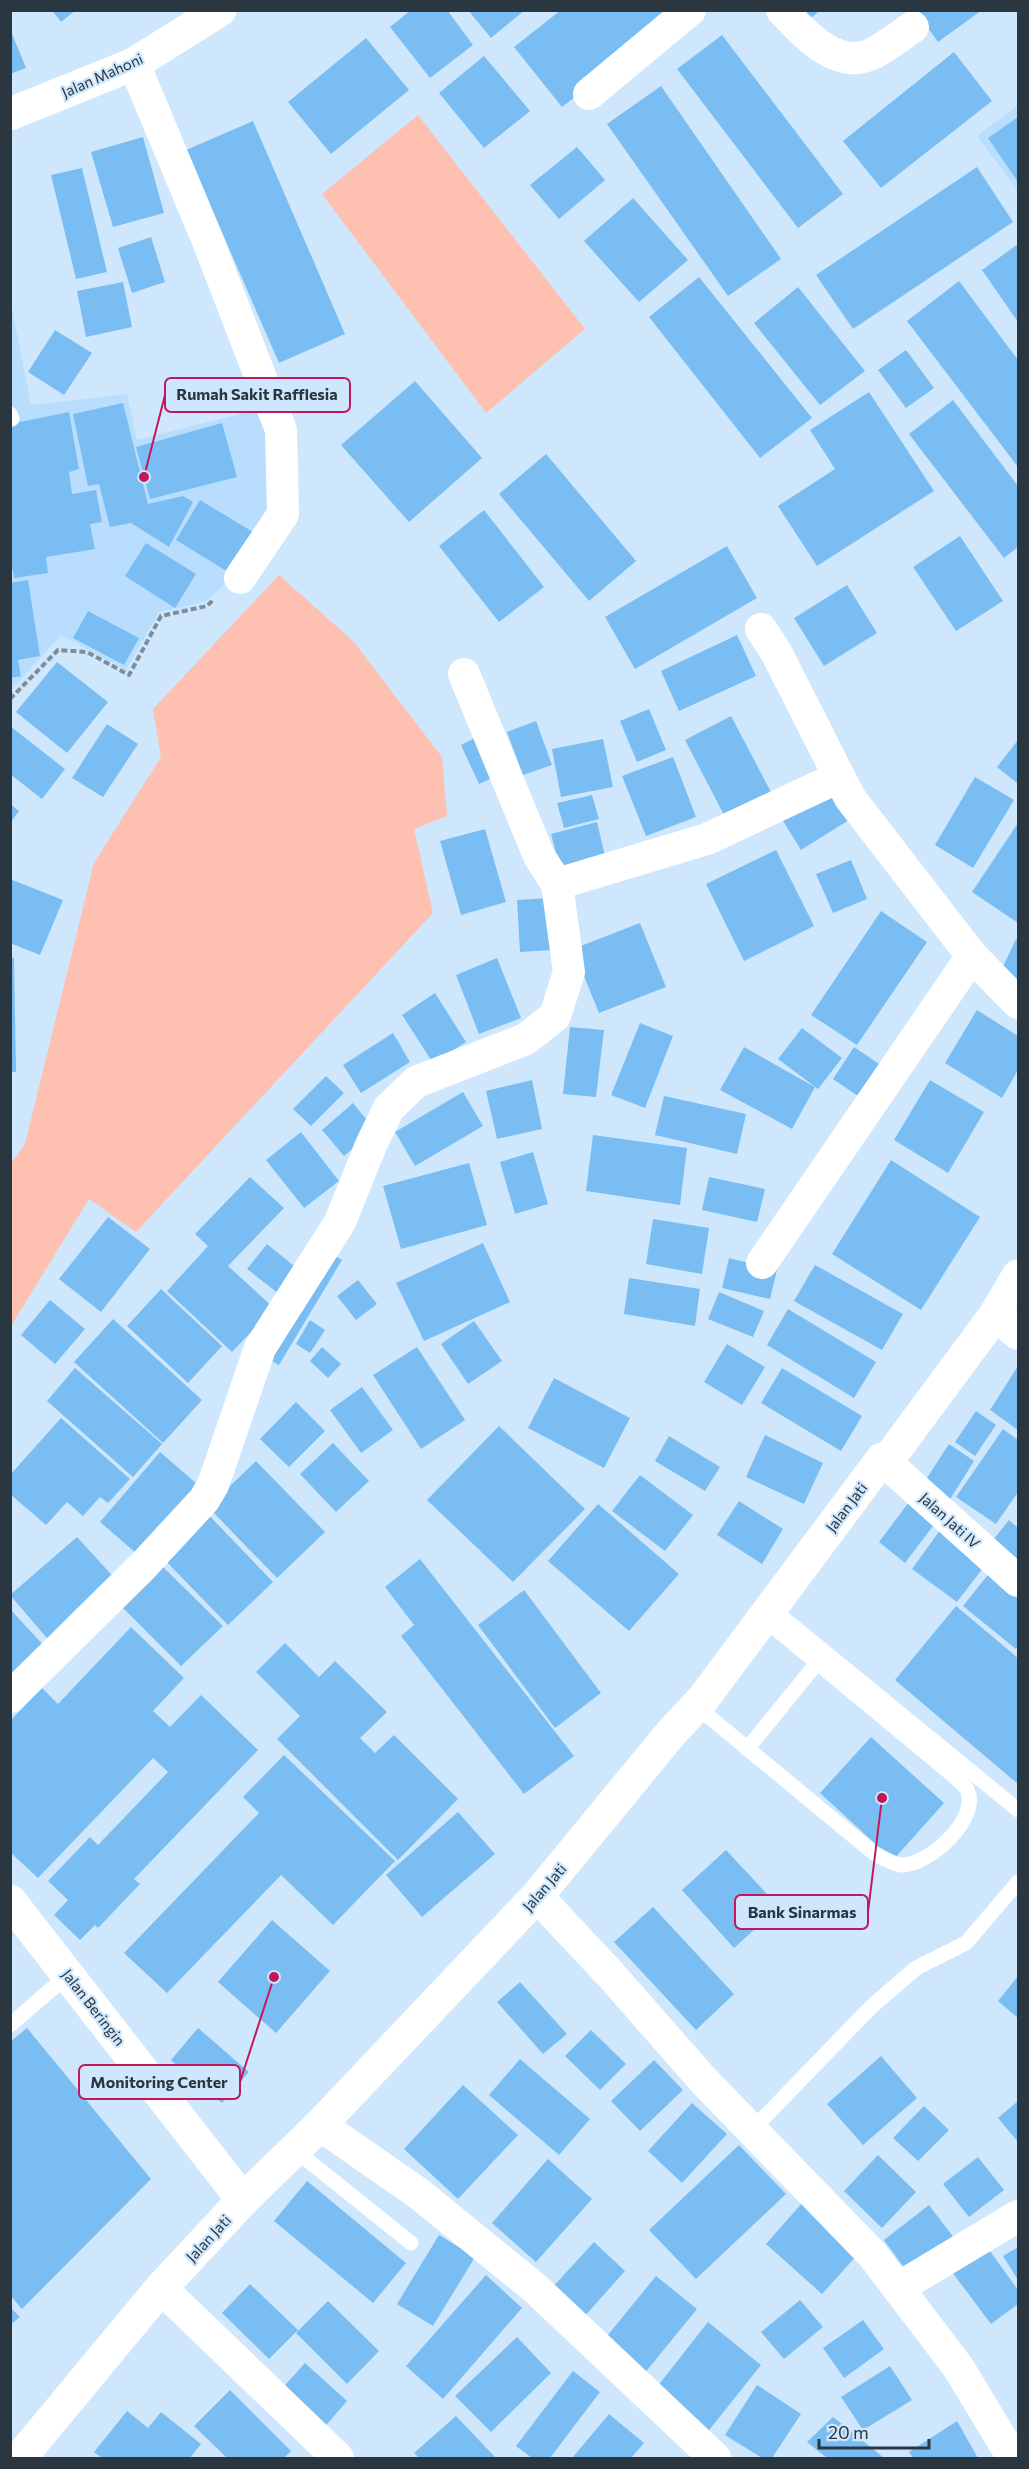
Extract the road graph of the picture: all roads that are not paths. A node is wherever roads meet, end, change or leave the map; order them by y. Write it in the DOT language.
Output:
graph roads {
  1 [pos="220,10"];
  2 [pos="690,10"];
  3 [pos="782,10"];
  4 [pos="913,27"];
  5 [pos="134,63"];
  6 [pos="589,94"];
  7 [pos="10,114"];
  8 [pos="240,578"];
  9 [pos="761,629"];
  10 [pos="464,674"];
  11 [pos="839,777"];
  12 [pos="557,884"];
  13 [pos="972,956"];
  14 [pos="1018,1002"];
  15 [pos="762,1263"];
  16 [pos="1018,1276"];
  17 [pos="1007,1324"];
  18 [pos="882,1459"];
  19 [pos="1018,1581"];
  20 [pos="767,1613"];
  21 [pos="817,1663"];
  22 [pos="10,1697"];
  23 [pos="696,1706"];
  24 [pos="747,1749"];
  25 [pos="1018,1810"];
  26 [pos="1018,1882"];
  27 [pos="537,1896"];
  28 [pos="10,1901"];
  29 [pos="68,1975"];
  30 [pos="10,2025"];
  31 [pos="320,2125"];
  32 [pos="753,2129"];
  33 [pos="295,2150"];
  34 [pos="243,2200"];
  35 [pos="1018,2216"];
  36 [pos="411,2243"];
  37 [pos="161,2288"];
  38 [pos="898,2288"];
  39 [pos="20,2458"];
  40 [pos="338,2458"];
  41 [pos="715,2458"];
  42 [pos="1013,2458"];
  1 -- 5 [label="street, Jalan Mahoni"];
  2 -- 6 [label="street"];
  3 -- 4 [label="street"];
  5 -- 7 [label="street, Jalan Mahoni"];
  5 -- 8 [label="street"];
  9 -- 11 [label="street"];
  10 -- 12 [label="street"];
  11 -- 12 [label="street"];
  11 -- 13 [label="street"];
  12 -- 22 [label="street"];
  13 -- 14 [label="street"];
  13 -- 15 [label="street"];
  16 -- 17 [label="street, Jalan Jati"];
  17 -- 18 [label="street, Jalan Jati"];
  18 -- 19 [label="street, Jalan Jati IV"];
  18 -- 20 [label="street, Jalan Jati"];
  20 -- 21 [label="lane"];
  20 -- 23 [label="street, Jalan Jati"];
  20 -- 25 [label="lane"];
  21 -- 24 [label="lane"];
  21 -- 24 [label="lane"];
  23 -- 24 [label="lane"];
  23 -- 27 [label="street, Jalan Jati"];
  26 -- 32 [label="lane"];
  27 -- 31 [label="street, Jalan Jati"];
  27 -- 32 [label="street"];
  28 -- 29 [label="street, Jalan Beringin"];
  29 -- 30 [label="lane"];
  29 -- 34 [label="street, Jalan Beringin"];
  31 -- 33 [label="street, Jalan Jati"];
  31 -- 41 [label="street"];
  32 -- 38 [label="street"];
  33 -- 34 [label="street, Jalan Jati"];
  33 -- 36 [label="lane"];
  34 -- 37 [label="street, Jalan Jati"];
  35 -- 38 [label="street"];
  37 -- 39 [label="street, Jalan Jati"];
  37 -- 40 [label="street"];
  38 -- 42 [label="street"];
}
